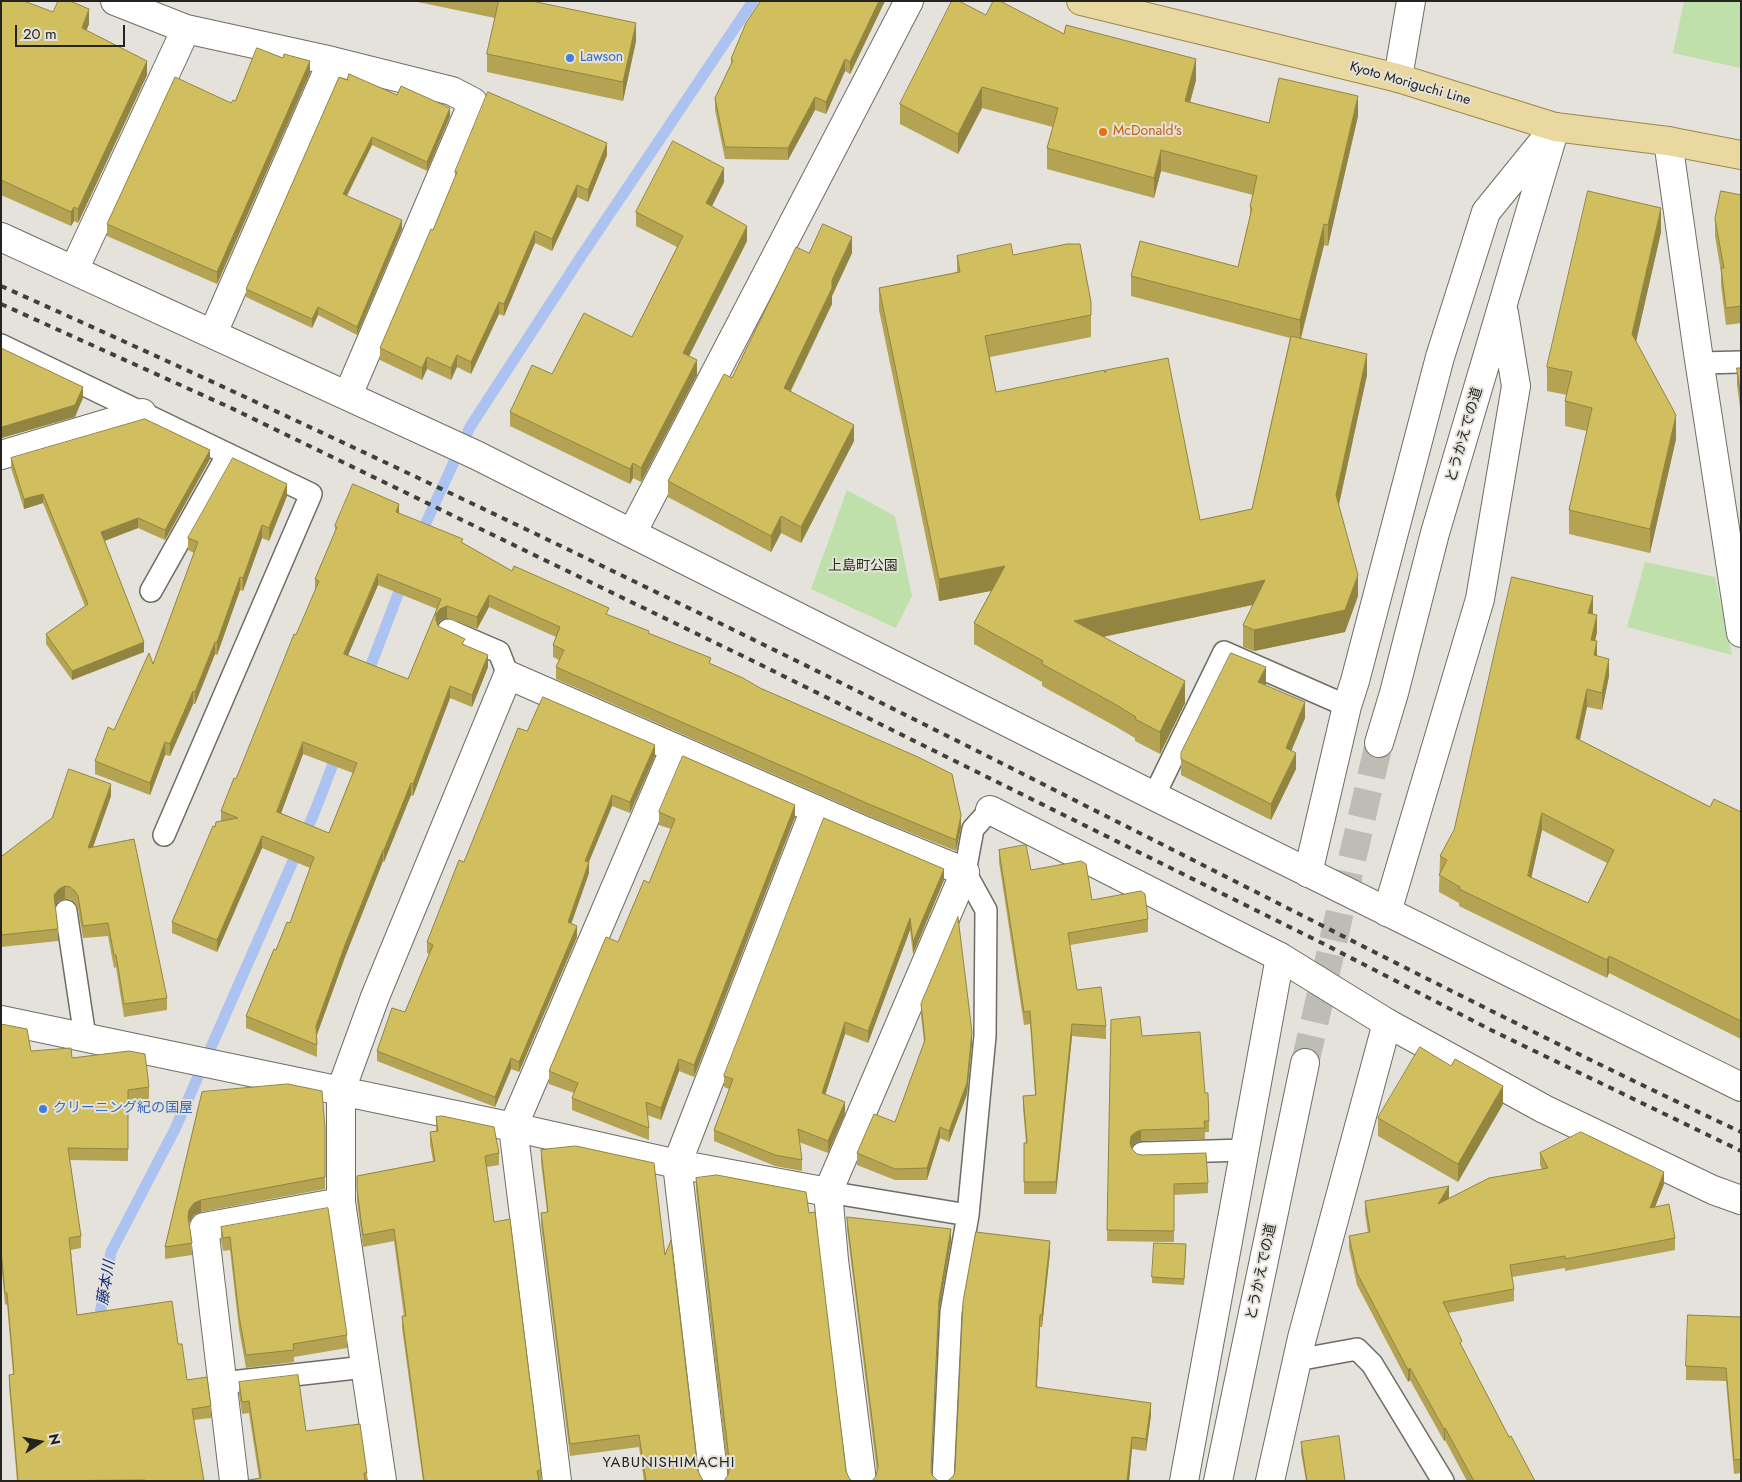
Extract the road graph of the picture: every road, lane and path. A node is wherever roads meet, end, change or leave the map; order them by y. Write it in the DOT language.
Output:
graph roads {
  1 [pos="114,1"];
  2 [pos="910,1"];
  3 [pos="1080,1"];
  4 [pos="1411,1"];
  5 [pos="186,29"];
  6 [pos="332,61"];
  7 [pos="1398,78"];
  8 [pos="1555,127"];
  9 [pos="1668,141"];
  10 [pos="1741,156"];
  11 [pos="1,237"];
  12 [pos="74,270"];
  13 [pos="1503,306"];
  14 [pos="213,333"];
  15 [pos="1,346"];
  16 [pos="1741,362"];
  17 [pos="1700,363"];
  18 [pos="348,395"];
  19 [pos="142,413"];
  20 [pos="228,454"];
  21 [pos="1,456"];
  22 [pos="632,533"];
  23 [pos="151,591"];
  24 [pos="448,630"];
  25 [pos="1741,633"];
  26 [pos="508,675"];
  27 [pos="1347,706"];
  28 [pos="1379,743"];
  29 [pos="675,748"];
  30 [pos="1154,796"];
  31 [pos="815,809"];
  32 [pos="990,810"];
  33 [pos="164,834"];
  34 [pos="966,872"];
  35 [pos="1308,872"];
  36 [pos="66,911"];
  37 [pos="1387,912"];
  38 [pos="1280,957"];
  39 [pos="1,1020"];
  40 [pos="1387,1023"];
  41 [pos="85,1037"];
  42 [pos="1305,1063"];
  43 [pos="1741,1087"];
  44 [pos="342,1090"];
  45 [pos="513,1127"];
  46 [pos="1245,1150"];
  47 [pos="1142,1153"];
  48 [pos="677,1164"];
  49 [pos="828,1192"];
  50 [pos="1741,1200"];
  51 [pos="341,1202"];
  52 [pos="968,1215"];
  53 [pos="1297,1360"];
  54 [pos="366,1367"];
  55 [pos="222,1383"];
  56 [pos="234,1481"];
  57 [pos="382,1481"];
  58 [pos="557,1481"];
  59 [pos="714,1481"];
  60 [pos="862,1481"];
  61 [pos="943,1481"];
  62 [pos="1184,1481"];
  63 [pos="1218,1481"];
  64 [pos="1270,1481"];
  65 [pos="1443,1481"];
  1 -- 5 [label="street"];
  2 -- 22 [label="street"];
  3 -- 7 [label="main road, Kyoto Moriguchi Line"];
  4 -- 7 [label="street"];
  5 -- 6 [label="street"];
  5 -- 12 [label="street"];
  6 -- 14 [label="street"];
  6 -- 18 [label="street"];
  7 -- 8 [label="main road, Kyoto Moriguchi Line"];
  8 -- 9 [label="main road, Kyoto Moriguchi Line"];
  8 -- 13 [label="street, とうかえでの道"];
  8 -- 27 [label="street"];
  9 -- 10 [label="main road, Kyoto Moriguchi Line"];
  9 -- 17 [label="street"];
  11 -- 12 [label="street"];
  12 -- 14 [label="street"];
  13 -- 28 [label="street, とうかえでの道"];
  13 -- 37 [label="street"];
  14 -- 18 [label="street"];
  15 -- 19 [label="lane"];
  16 -- 17 [label="lane"];
  17 -- 25 [label="street"];
  18 -- 22 [label="street"];
  19 -- 20 [label="lane"];
  19 -- 21 [label="street"];
  20 -- 23 [label="lane"];
  20 -- 33 [label="lane"];
  22 -- 30 [label="street"];
  24 -- 26 [label="lane"];
  26 -- 29 [label="street"];
  26 -- 44 [label="street"];
  27 -- 30 [label="lane"];
  27 -- 35 [label="street"];
  29 -- 31 [label="street"];
  29 -- 45 [label="street"];
  30 -- 35 [label="street"];
  31 -- 34 [label="street"];
  31 -- 48 [label="street"];
  32 -- 34 [label="lane"];
  32 -- 38 [label="street"];
  34 -- 49 [label="street"];
  34 -- 52 [label="lane"];
  35 -- 37 [label="street"];
  36 -- 41 [label="lane"];
  37 -- 43 [label="street"];
  38 -- 40 [label="street"];
  38 -- 46 [label="street"];
  39 -- 41 [label="street"];
  40 -- 50 [label="street"];
  40 -- 53 [label="street"];
  41 -- 44 [label="street"];
  42 -- 63 [label="street, とうかえでの道"];
  44 -- 45 [label="street"];
  44 -- 51 [label="street"];
  45 -- 48 [label="street"];
  45 -- 58 [label="street"];
  46 -- 47 [label="lane"];
  46 -- 62 [label="street"];
  48 -- 49 [label="street"];
  48 -- 59 [label="street"];
  49 -- 52 [label="lane"];
  49 -- 60 [label="street"];
  51 -- 54 [label="street"];
  51 -- 55 [label="street"];
  52 -- 61 [label="lane"];
  53 -- 64 [label="street"];
  53 -- 65 [label="lane"];
  54 -- 55 [label="lane"];
  54 -- 57 [label="street"];
  55 -- 56 [label="street"];
}
